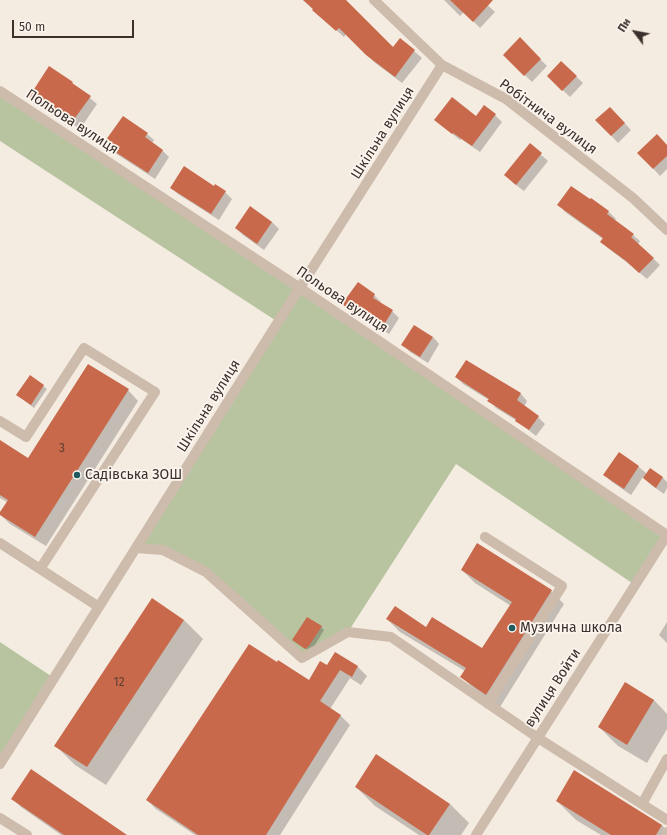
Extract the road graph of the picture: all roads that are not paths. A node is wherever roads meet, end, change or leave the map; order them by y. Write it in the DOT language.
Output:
graph roads {
  1 [pos="374,0"];
  2 [pos="442,65"];
  3 [pos="0,91"];
  4 [pos="667,230"];
  5 [pos="300,288"];
  6 [pos="0,421"];
  7 [pos="667,535"];
  8 [pos="484,537"];
  9 [pos="0,543"];
  10 [pos="136,548"];
  11 [pos="40,569"];
  12 [pos="99,607"];
  13 [pos="488,704"];
  14 [pos="538,738"];
  15 [pos="667,759"];
  16 [pos="0,764"];
  17 [pos="642,804"];
  18 [pos="0,818"];
  19 [pos="667,820"];
  20 [pos="27,835"];
  21 [pos="476,835"];
  1 -- 2 [label="street, Робітнича вулиця"];
  2 -- 4 [label="street, Робітнича вулиця"];
  2 -- 5 [label="street, Шкільна вулиця"];
  3 -- 5 [label="street, Польова вулиця"];
  5 -- 7 [label="street, Польова вулиця"];
  5 -- 10 [label="street, Шкільна вулиця"];
  6 -- 11 [label="street"];
  7 -- 14 [label="street, вулиця Войти"];
  8 -- 13 [label="street"];
  9 -- 11 [label="street"];
  10 -- 12 [label="street, Шкільна вулиця"];
  10 -- 13 [label="street"];
  11 -- 12 [label="street"];
  12 -- 16 [label="street, Шкільна вулиця"];
  13 -- 14 [label="street"];
  14 -- 17 [label="street"];
  14 -- 21 [label="street, вулиця Войти"];
  15 -- 17 [label="street"];
  17 -- 19 [label="street"];
  18 -- 20 [label="street"];
}
